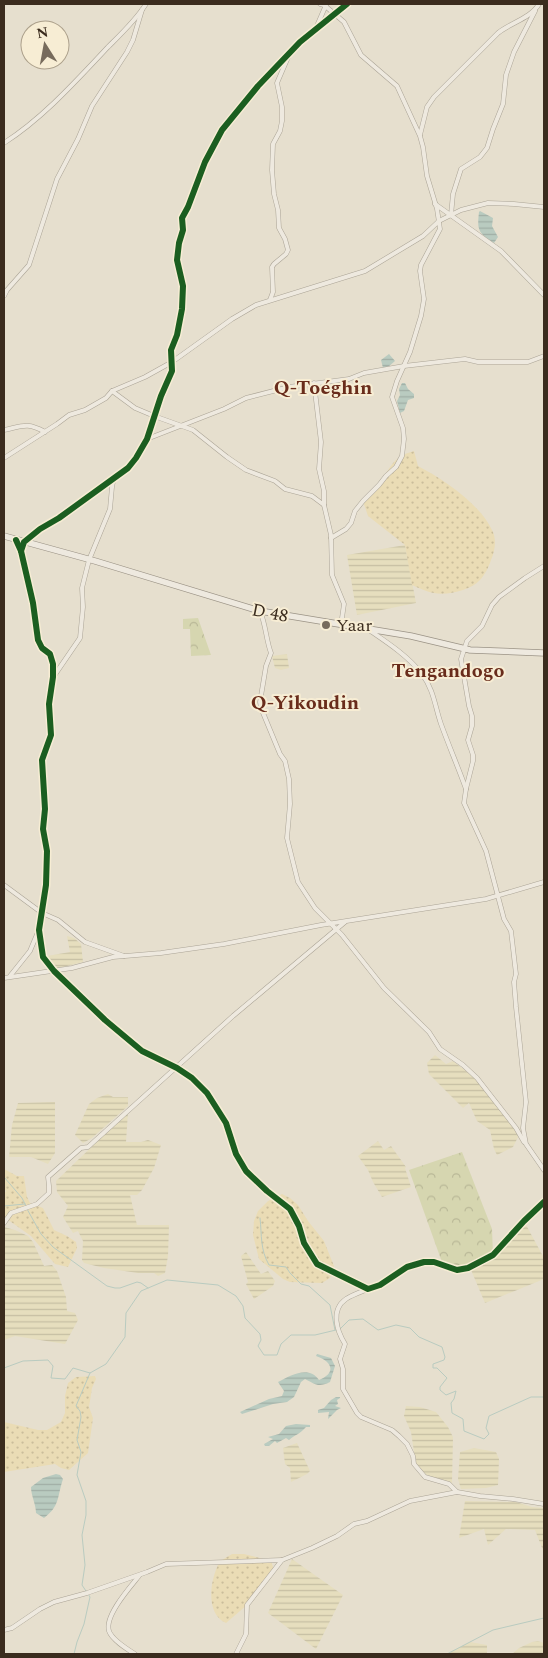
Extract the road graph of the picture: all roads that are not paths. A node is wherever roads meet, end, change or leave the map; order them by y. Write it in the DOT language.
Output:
graph roads {
  1 [pos="146,4"];
  2 [pos="320,4"];
  3 [pos="347,4"];
  4 [pos="539,4"];
  5 [pos="326,5"];
  6 [pos="142,10"];
  7 [pos="535,10"];
  8 [pos="334,14"];
  9 [pos="316,28"];
  10 [pos="291,51"];
  11 [pos="420,136"];
  12 [pos="4,143"];
  13 [pos="435,204"];
  14 [pos="544,207"];
  15 [pos="451,215"];
  16 [pos="439,222"];
  17 [pos="544,294"];
  18 [pos="4,296"];
  19 [pos="270,300"];
  20 [pos="544,356"];
  21 [pos="172,362"];
  22 [pos="404,366"];
  23 [pos="314,383"];
  24 [pos="112,391"];
  25 [pos="154,416"];
  26 [pos="182,425"];
  27 [pos="4,430"];
  28 [pos="45,432"];
  29 [pos="147,439"];
  30 [pos="4,458"];
  31 [pos="114,477"];
  32 [pos="324,505"];
  33 [pos="4,536"];
  34 [pos="331,538"];
  35 [pos="16,540"];
  36 [pos="24,542"];
  37 [pos="21,551"];
  38 [pos="90,560"];
  39 [pos="544,566"];
  40 [pos="260,612"];
  41 [pos="341,625"];
  42 [pos="367,629"];
  43 [pos="464,649"];
  44 [pos="544,653"];
  45 [pos="53,677"];
  46 [pos="466,789"];
  47 [pos="544,882"];
  48 [pos="4,885"];
  49 [pos="497,896"];
  50 [pos="42,913"];
  51 [pos="346,920"];
  52 [pos="330,923"];
  53 [pos="336,929"];
  54 [pos="39,930"];
  55 [pos="126,956"];
  56 [pos="54,971"];
  57 [pos="6,978"];
  58 [pos="177,1068"];
  59 [pos="526,1144"];
  60 [pos="544,1170"];
  61 [pos="544,1202"];
  62 [pos="4,1223"];
  63 [pos="368,1289"];
  64 [pos="457,1492"];
  65 [pos="544,1504"];
  66 [pos="282,1560"];
  67 [pos="140,1575"];
  68 [pos="4,1630"];
  69 [pos="135,1654"];
  70 [pos="236,1654"];
  1 -- 6 [label="street"];
  2 -- 5 [label="street"];
  3 -- 8 [label="street"];
  4 -- 7 [label="street"];
  5 -- 8 [label="street"];
  5 -- 9 [label="street"];
  6 -- 12 [label="street"];
  6 -- 18 [label="street"];
  7 -- 11 [label="street"];
  7 -- 15 [label="street"];
  8 -- 9 [label="street"];
  8 -- 11 [label="street"];
  9 -- 10 [label="street"];
  10 -- 19 [label="street"];
  10 -- 21 [label="street"];
  11 -- 13 [label="street"];
  13 -- 15 [label="street"];
  13 -- 16 [label="street"];
  14 -- 15 [label="street"];
  15 -- 16 [label="street"];
  15 -- 17 [label="street"];
  16 -- 19 [label="street"];
  16 -- 22 [label="street"];
  19 -- 21 [label="street"];
  20 -- 22 [label="street"];
  21 -- 24 [label="street"];
  21 -- 25 [label="street"];
  22 -- 23 [label="street"];
  22 -- 34 [label="street"];
  23 -- 26 [label="street"];
  23 -- 32 [label="street"];
  24 -- 25 [label="street"];
  24 -- 28 [label="street"];
  25 -- 26 [label="street"];
  25 -- 29 [label="street"];
  26 -- 29 [label="street"];
  26 -- 32 [label="street"];
  27 -- 28 [label="street"];
  28 -- 30 [label="street"];
  29 -- 31 [label="street"];
  31 -- 36 [label="street"];
  31 -- 38 [label="street"];
  32 -- 34 [label="street"];
  33 -- 35 [label="street, D 48"];
  34 -- 41 [label="street"];
  35 -- 36 [label="street, D 48"];
  35 -- 37 [label="street"];
  36 -- 37 [label="street"];
  36 -- 38 [label="street, D 48"];
  37 -- 45 [label="street"];
  38 -- 40 [label="street, D 48"];
  38 -- 45 [label="street"];
  39 -- 43 [label="street"];
  40 -- 41 [label="street, D 48"];
  40 -- 52 [label="street"];
  41 -- 42 [label="street, D 48"];
  42 -- 43 [label="street, D 48"];
  42 -- 46 [label="street"];
  43 -- 44 [label="street, D 48"];
  43 -- 46 [label="street"];
  45 -- 50 [label="street"];
  46 -- 49 [label="street"];
  47 -- 49 [label="street"];
  48 -- 50 [label="street"];
  49 -- 51 [label="street"];
  49 -- 59 [label="street"];
  50 -- 54 [label="street"];
  50 -- 55 [label="street"];
  51 -- 52 [label="street"];
  51 -- 53 [label="street"];
  52 -- 53 [label="street"];
  52 -- 55 [label="street"];
  53 -- 58 [label="street"];
  53 -- 59 [label="street"];
  54 -- 56 [label="street"];
  54 -- 57 [label="street"];
  55 -- 56 [label="street"];
  56 -- 57 [label="street"];
  56 -- 58 [label="street"];
  58 -- 62 [label="street"];
  58 -- 63 [label="street"];
  59 -- 60 [label="street"];
  61 -- 63 [label="street"];
  63 -- 64 [label="street"];
  64 -- 65 [label="street"];
  64 -- 66 [label="street"];
  66 -- 67 [label="street"];
  66 -- 70 [label="street"];
  67 -- 68 [label="street"];
  67 -- 69 [label="street"];
}
